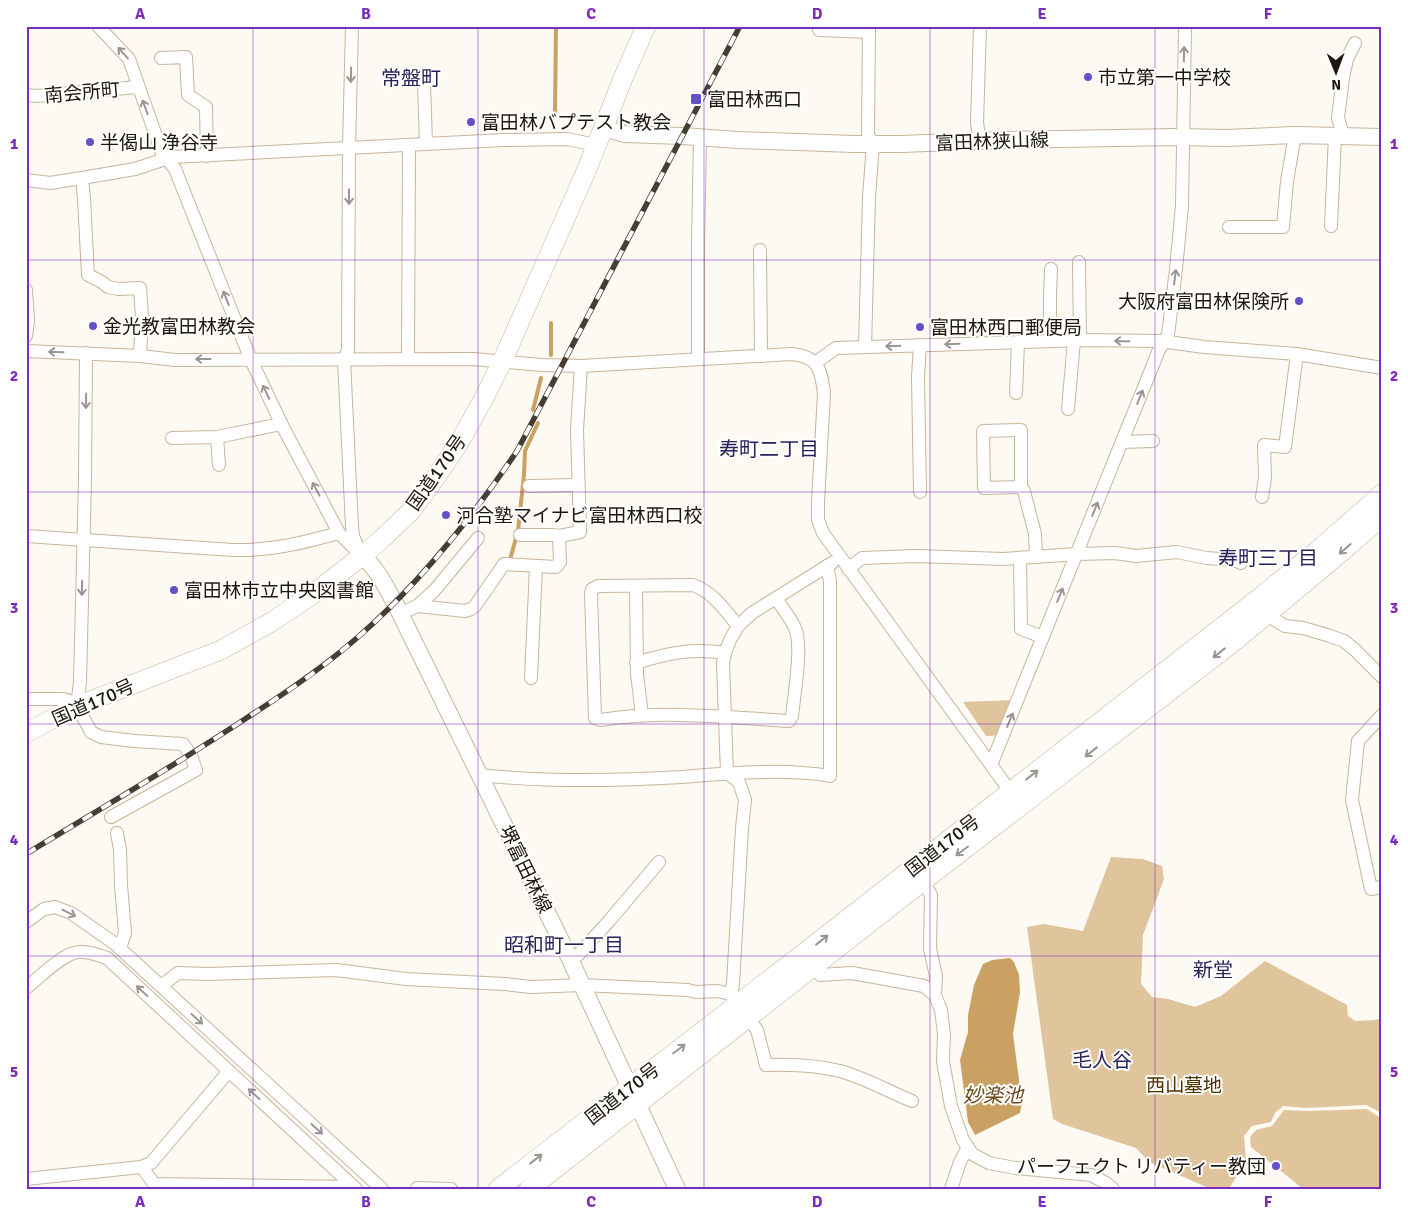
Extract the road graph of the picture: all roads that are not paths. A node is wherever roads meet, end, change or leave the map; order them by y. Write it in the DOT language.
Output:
graph roads {
  1 [pos="98,26"];
  2 [pos="352,26"];
  3 [pos="646,26"];
  4 [pos="980,26"];
  5 [pos="1185,26"];
  6 [pos="869,29"];
  7 [pos="819,30"];
  8 [pos="1356,43"];
  9 [pos="161,58"];
  10 [pos="424,84"];
  11 [pos="138,87"];
  12 [pos="26,95"];
  13 [pos="603,128"];
  14 [pos="1295,134"];
  15 [pos="1339,135"];
  16 [pos="1382,137"];
  17 [pos="700,138"];
  18 [pos="1183,138"];
  19 [pos="980,141"];
  20 [pos="426,144"];
  21 [pos="874,144"];
  22 [pos="409,145"];
  23 [pos="596,145"];
  24 [pos="349,148"];
  25 [pos="207,156"];
  26 [pos="166,159"];
  27 [pos="82,178"];
  28 [pos="26,180"];
  29 [pos="1331,226"];
  30 [pos="1229,227"];
  31 [pos="760,250"];
  32 [pos="1079,262"];
  33 [pos="1051,269"];
  34 [pos="26,290"];
  35 [pos="26,336"];
  36 [pos="1077,340"];
  37 [pos="1050,341"];
  38 [pos="1164,341"];
  39 [pos="1018,342"];
  40 [pos="920,345"];
  41 [pos="865,347"];
  42 [pos="26,351"];
  43 [pos="86,353"];
  44 [pos="1297,354"];
  45 [pos="140,356"];
  46 [pos="761,356"];
  47 [pos="344,359"];
  48 [pos="408,359"];
  49 [pos="698,359"];
  50 [pos="252,360"];
  51 [pos="502,362"];
  52 [pos="815,363"];
  53 [pos="581,366"];
  54 [pos="1382,368"];
  55 [pos="1016,393"];
  56 [pos="1068,409"];
  57 [pos="281,424"];
  58 [pos="217,437"];
  59 [pos="172,438"];
  60 [pos="1153,441"];
  61 [pos="1122,442"];
  62 [pos="219,465"];
  63 [pos="578,485"];
  64 [pos="529,486"];
  65 [pos="1021,487"];
  66 [pos="920,492"];
  67 [pos="1382,494"];
  68 [pos="1262,497"];
  69 [pos="1382,518"];
  70 [pos="338,532"];
  71 [pos="26,536"];
  72 [pos="520,536"];
  73 [pos="559,536"];
  74 [pos="478,538"];
  75 [pos="83,540"];
  76 [pos="1077,554"];
  77 [pos="362,556"];
  78 [pos="1036,557"];
  79 [pos="840,558"];
  80 [pos="1020,558"];
  81 [pos="1241,563"];
  82 [pos="827,566"];
  83 [pos="536,567"];
  84 [pos="848,569"];
  85 [pos="636,586"];
  86 [pos="776,598"];
  87 [pos="417,606"];
  88 [pos="1264,606"];
  89 [pos="400,614"];
  90 [pos="738,626"];
  91 [pos="1043,637"];
  92 [pos="725,653"];
  93 [pos="636,663"];
  94 [pos="1382,677"];
  95 [pos="532,678"];
  96 [pos="26,699"];
  97 [pos="77,706"];
  98 [pos="642,715"];
  99 [pos="725,717"];
  100 [pos="1379,724"];
  101 [pos="26,734"];
  102 [pos="991,765"];
  103 [pos="727,773"];
  104 [pos="480,775"];
  105 [pos="1016,798"];
  106 [pos="111,817"];
  107 [pos="117,833"];
  108 [pos="659,862"];
  109 [pos="923,881"];
  110 [pos="1382,887"];
  111 [pos="26,922"];
  112 [pos="120,948"];
  113 [pos="569,957"];
  114 [pos="809,960"];
  115 [pos="582,985"];
  116 [pos="161,986"];
  117 [pos="26,988"];
  118 [pos="935,995"];
  119 [pos="739,1006"];
  120 [pos="229,1071"];
  121 [pos="630,1086"];
  122 [pos="912,1101"];
  123 [pos="638,1104"];
  124 [pos="968,1147"];
  125 [pos="142,1167"];
  126 [pos="26,1179"];
  127 [pos="547,1183"];
  128 [pos="355,1188"];
  129 [pos="417,1188"];
  130 [pos="382,1189"];
  131 [pos="451,1189"];
  132 [pos="498,1189"];
  133 [pos="529,1189"];
  134 [pos="677,1189"];
  135 [pos="951,1189"];
  136 [pos="1113,1189"];
  11 -- 1 [label="street, one-way"];
  2 -- 24 [label="street, one-way"];
  3 -- 13 [label="highway, 国道170号"];
  4 -- 19 [label="street"];
  18 -- 5 [label="street, one-way"];
  6 -- 7 [label="street"];
  6 -- 21 [label="street"];
  8 -- 15 [label="street"];
  9 -- 25 [label="street"];
  10 -- 20 [label="street"];
  11 -- 12 [label="street, 南会所町"];
  26 -- 11 [label="street, one-way"];
  13 -- 17 [label="main road, 富田林狭山線"];
  13 -- 23 [label="highway, 国道170号"];
  14 -- 15 [label="main road, 富田林狭山線"];
  14 -- 18 [label="main road, 富田林狭山線"];
  14 -- 30 [label="street"];
  15 -- 16 [label="main road, 富田林狭山線"];
  15 -- 29 [label="street"];
  17 -- 21 [label="main road, 富田林狭山線"];
  17 -- 49 [label="street"];
  18 -- 19 [label="main road, 富田林狭山線"];
  38 -- 18 [label="street, one-way"];
  19 -- 21 [label="main road, 富田林狭山線"];
  20 -- 22 [label="street"];
  20 -- 23 [label="street"];
  21 -- 41 [label="street"];
  22 -- 24 [label="street"];
  22 -- 48 [label="street"];
  23 -- 51 [label="highway, 国道170号"];
  24 -- 25 [label="street"];
  24 -- 47 [label="street, one-way"];
  25 -- 26 [label="street"];
  26 -- 27 [label="street"];
  50 -- 26 [label="street, one-way"];
  27 -- 28 [label="street"];
  27 -- 45 [label="street"];
  31 -- 46 [label="street"];
  32 -- 36 [label="street"];
  33 -- 37 [label="street"];
  34 -- 35 [label="street"];
  36 -- 37 [label="street"];
  38 -- 36 [label="street, one-way"];
  36 -- 56 [label="street"];
  37 -- 39 [label="street"];
  38 -- 44 [label="street"];
  61 -- 38 [label="street, one-way"];
  39 -- 40 [label="street, one-way"];
  39 -- 55 [label="street"];
  40 -- 41 [label="street, one-way"];
  40 -- 66 [label="street"];
  41 -- 52 [label="street"];
  43 -- 42 [label="street, one-way"];
  43 -- 45 [label="street"];
  43 -- 75 [label="street, one-way"];
  44 -- 54 [label="street"];
  44 -- 68 [label="street"];
  50 -- 45 [label="street, one-way"];
  46 -- 49 [label="street"];
  46 -- 52 [label="street"];
  47 -- 48 [label="street"];
  47 -- 50 [label="street"];
  47 -- 77 [label="street"];
  48 -- 51 [label="street"];
  49 -- 53 [label="street"];
  57 -- 50 [label="street, one-way"];
  51 -- 53 [label="street"];
  51 -- 77 [label="highway, 国道170号"];
  52 -- 79 [label="street"];
  53 -- 63 [label="street"];
  57 -- 58 [label="street"];
  70 -- 57 [label="street, one-way"];
  58 -- 59 [label="street"];
  58 -- 62 [label="street"];
  60 -- 61 [label="street"];
  76 -- 61 [label="street, one-way"];
  63 -- 64 [label="street"];
  63 -- 73 [label="street"];
  65 -- 65 [label="street"];
  65 -- 78 [label="street"];
  67 -- 88 [label="highway, 国道170号"];
  69 -- 88 [label="highway, 国道170号, one-way"];
  70 -- 75 [label="street"];
  70 -- 77 [label="street"];
  71 -- 75 [label="street"];
  72 -- 73 [label="street"];
  73 -- 83 [label="street"];
  74 -- 87 [label="street"];
  75 -- 97 [label="street, one-way"];
  76 -- 78 [label="street"];
  76 -- 81 [label="street"];
  91 -- 76 [label="street, one-way"];
  77 -- 89 [label="main road, 堺富田林線"];
  77 -- 97 [label="highway, 国道170号"];
  78 -- 80 [label="street"];
  79 -- 82 [label="street"];
  79 -- 84 [label="street"];
  80 -- 84 [label="street"];
  80 -- 91 [label="street"];
  82 -- 86 [label="street"];
  82 -- 103 [label="street"];
  83 -- 87 [label="street"];
  83 -- 95 [label="street"];
  84 -- 102 [label="street"];
  85 -- 90 [label="street"];
  85 -- 93 [label="street"];
  85 -- 98 [label="street"];
  86 -- 90 [label="street"];
  86 -- 99 [label="street"];
  87 -- 89 [label="street"];
  88 -- 94 [label="street"];
  88 -- 105 [label="highway, 国道170号"];
  89 -- 104 [label="main road, 堺富田林線"];
  90 -- 92 [label="street"];
  102 -- 91 [label="street, one-way"];
  92 -- 93 [label="street"];
  92 -- 99 [label="street"];
  93 -- 98 [label="street"];
  96 -- 97 [label="street"];
  97 -- 101 [label="highway, 国道170号"];
  97 -- 106 [label="street"];
  98 -- 99 [label="street"];
  99 -- 103 [label="street"];
  100 -- 110 [label="street"];
  102 -- 105 [label="street"];
  103 -- 104 [label="street"];
  103 -- 119 [label="street"];
  104 -- 113 [label="main road, 堺富田林線"];
  105 -- 109 [label="highway, 国道170号, one-way"];
  114 -- 105 [label="highway, 国道170号, one-way"];
  107 -- 112 [label="street"];
  108 -- 113 [label="street"];
  109 -- 114 [label="highway, 国道170号"];
  109 -- 118 [label="street"];
  111 -- 112 [label="street, one-way"];
  112 -- 116 [label="street"];
  113 -- 115 [label="main road, 堺富田林線"];
  114 -- 118 [label="street"];
  114 -- 119 [label="highway, 国道170号"];
  115 -- 116 [label="street"];
  115 -- 119 [label="street"];
  115 -- 121 [label="main road, 堺富田林線"];
  116 -- 130 [label="street, one-way"];
  120 -- 117 [label="street, one-way"];
  118 -- 124 [label="street"];
  121 -- 119 [label="highway, 国道170号, one-way"];
  119 -- 122 [label="street"];
  119 -- 123 [label="highway, 国道170号"];
  120 -- 125 [label="street"];
  128 -- 120 [label="street, one-way"];
  121 -- 123 [label="main road, 堺富田林線"];
  132 -- 121 [label="highway, 国道170号, one-way"];
  123 -- 127 [label="highway, 国道170号"];
  123 -- 134 [label="main road, 堺富田林線"];
  124 -- 135 [label="street"];
  124 -- 136 [label="street"];
  125 -- 126 [label="street"];
  125 -- 128 [label="street"];
  127 -- 133 [label="highway, 国道170号"];
  129 -- 131 [label="street"];
}
